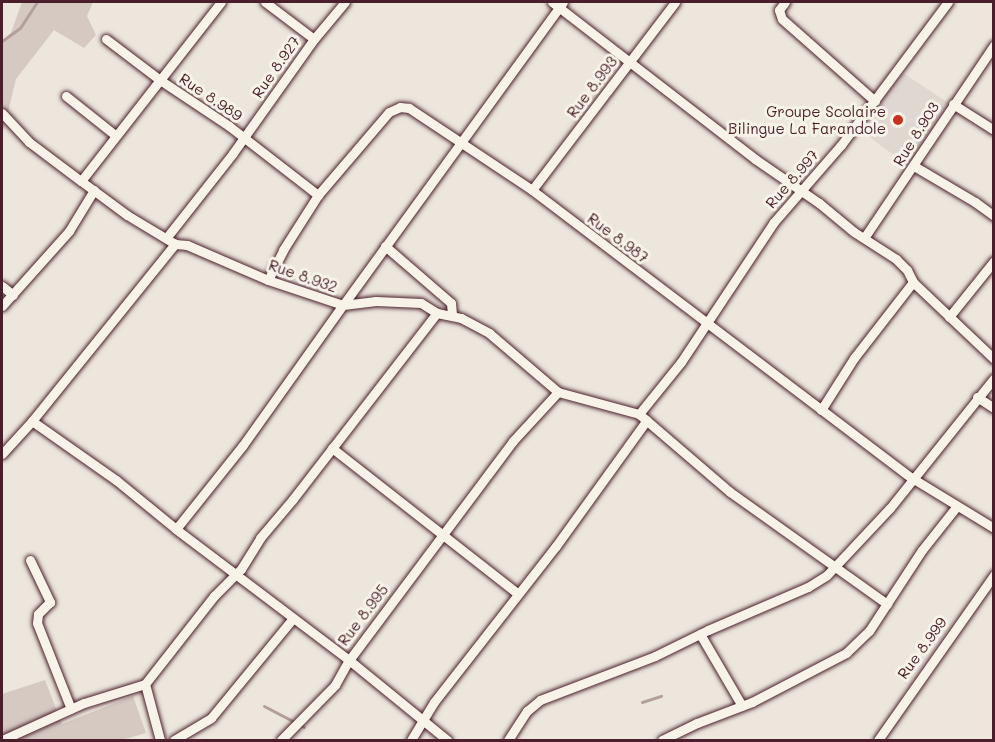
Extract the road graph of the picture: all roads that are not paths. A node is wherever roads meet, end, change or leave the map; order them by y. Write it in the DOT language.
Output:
graph roads {
  1 [pos="221,2"];
  2 [pos="266,2"];
  3 [pos="345,2"];
  4 [pos="675,2"];
  5 [pos="948,2"];
  6 [pos="558,3"];
  7 [pos="782,6"];
  8 [pos="106,39"];
  9 [pos="314,39"];
  10 [pos="993,45"];
  11 [pos="631,60"];
  12 [pos="160,80"];
  13 [pos="66,96"];
  14 [pos="875,101"];
  15 [pos="953,104"];
  16 [pos="2,113"];
  17 [pos="993,130"];
  18 [pos="115,135"];
  19 [pos="244,138"];
  20 [pos="461,141"];
  21 [pos="914,166"];
  22 [pos="81,182"];
  23 [pos="94,190"];
  24 [pos="532,190"];
  25 [pos="801,191"];
  26 [pos="318,195"];
  27 [pos="993,216"];
  28 [pos="167,237"];
  29 [pos="864,238"];
  30 [pos="175,244"];
  31 [pos="384,246"];
  32 [pos="993,261"];
  33 [pos="268,280"];
  34 [pos="913,282"];
  35 [pos="2,286"];
  36 [pos="13,295"];
  37 [pos="343,305"];
  38 [pos="2,306"];
  39 [pos="437,313"];
  40 [pos="452,315"];
  41 [pos="949,317"];
  42 [pos="707,322"];
  43 [pos="993,359"];
  44 [pos="993,378"];
  45 [pos="558,392"];
  46 [pos="977,397"];
  47 [pos="993,408"];
  48 [pos="821,410"];
  49 [pos="643,417"];
  50 [pos="32,421"];
  51 [pos="332,448"];
  52 [pos="2,454"];
  53 [pos="912,478"];
  54 [pos="957,506"];
  55 [pos="993,528"];
  56 [pos="176,529"];
  57 [pos="444,534"];
  58 [pos="30,560"];
  59 [pos="835,568"];
  60 [pos="238,574"];
  61 [pos="993,575"];
  62 [pos="518,594"];
  63 [pos="887,604"];
  64 [pos="293,618"];
  65 [pos="700,634"];
  66 [pos="349,660"];
  67 [pos="145,684"];
  68 [pos="742,706"];
  69 [pos="71,709"];
  70 [pos="422,718"];
  71 [pos="2,740"];
  72 [pos="160,741"];
  73 [pos="174,741"];
  74 [pos="281,741"];
  75 [pos="411,741"];
  76 [pos="447,741"];
  77 [pos="508,741"];
  78 [pos="662,741"];
  79 [pos="878,741"];
  1 -- 12 [label="street"];
  2 -- 9 [label="street"];
  3 -- 9 [label="street, Rue 8.927"];
  4 -- 11 [label="street, Rue 8.993"];
  5 -- 14 [label="street, Rue 8.997"];
  6 -- 11 [label="street"];
  6 -- 20 [label="street, Rue 8.932"];
  7 -- 14 [label="street"];
  8 -- 12 [label="street"];
  9 -- 19 [label="street, Rue 8.927"];
  10 -- 15 [label="street, Rue 8.903"];
  11 -- 24 [label="street, Rue 8.993"];
  11 -- 25 [label="street"];
  12 -- 18 [label="street, Rue 8.989"];
  12 -- 19 [label="street, Rue 8.989"];
  13 -- 18 [label="street"];
  14 -- 25 [label="street, Rue 8.997"];
  15 -- 17 [label="street"];
  15 -- 21 [label="street, Rue 8.903"];
  16 -- 22 [label="street, Rue 8.932"];
  18 -- 22 [label="street, Rue 8.989"];
  19 -- 26 [label="street, Rue 8.989"];
  19 -- 28 [label="street, Rue 8.927"];
  20 -- 24 [label="street, Rue 8.987"];
  20 -- 26 [label="street, Rue 8.987"];
  20 -- 31 [label="street, Rue 8.932"];
  21 -- 27 [label="street"];
  21 -- 29 [label="street, Rue 8.903"];
  22 -- 23 [label="street, Rue 8.932"];
  23 -- 28 [label="street, Rue 8.932"];
  23 -- 36 [label="street"];
  24 -- 42 [label="street, Rue 8.987"];
  25 -- 29 [label="street"];
  25 -- 42 [label="street, Rue 8.997"];
  26 -- 33 [label="street, Rue 8.987"];
  28 -- 30 [label="street, Rue 8.932"];
  29 -- 34 [label="street"];
  30 -- 33 [label="street, Rue 8.932"];
  30 -- 50 [label="street"];
  31 -- 37 [label="street, Rue 8.932"];
  31 -- 40 [label="street"];
  32 -- 41 [label="street"];
  33 -- 37 [label="street, Rue 8.932"];
  34 -- 41 [label="street"];
  34 -- 48 [label="street"];
  35 -- 36 [label="street"];
  36 -- 38 [label="street"];
  37 -- 39 [label="street"];
  37 -- 56 [label="street"];
  39 -- 40 [label="street"];
  39 -- 51 [label="street"];
  40 -- 45 [label="street"];
  41 -- 43 [label="street"];
  42 -- 48 [label="street, Rue 8.987"];
  42 -- 49 [label="street, Rue 8.997"];
  44 -- 46 [label="street"];
  45 -- 49 [label="street"];
  45 -- 57 [label="street, Rue 8.995"];
  46 -- 47 [label="street"];
  46 -- 53 [label="street"];
  48 -- 53 [label="street, Rue 8.987"];
  49 -- 59 [label="street"];
  49 -- 62 [label="street, Rue 8.997"];
  50 -- 52 [label="street"];
  50 -- 56 [label="street, Rue 8.995"];
  51 -- 57 [label="street"];
  51 -- 60 [label="street"];
  53 -- 54 [label="street, Rue 8.987"];
  53 -- 59 [label="street"];
  54 -- 55 [label="street, Rue 8.987"];
  54 -- 63 [label="street"];
  56 -- 60 [label="street, Rue 8.995"];
  57 -- 62 [label="street"];
  57 -- 66 [label="street, Rue 8.995"];
  58 -- 69 [label="street"];
  59 -- 63 [label="street"];
  59 -- 65 [label="street"];
  60 -- 64 [label="street, Rue 8.995"];
  60 -- 67 [label="street"];
  61 -- 79 [label="street, Rue 8.999"];
  62 -- 70 [label="street, Rue 8.997"];
  63 -- 68 [label="street"];
  64 -- 66 [label="street, Rue 8.995"];
  64 -- 73 [label="street"];
  65 -- 68 [label="street"];
  65 -- 77 [label="street"];
  66 -- 70 [label="street"];
  66 -- 74 [label="street"];
  67 -- 69 [label="street"];
  67 -- 72 [label="street"];
  68 -- 78 [label="street"];
  69 -- 71 [label="street"];
  70 -- 75 [label="street, Rue 8.997"];
  70 -- 76 [label="street"];
}
